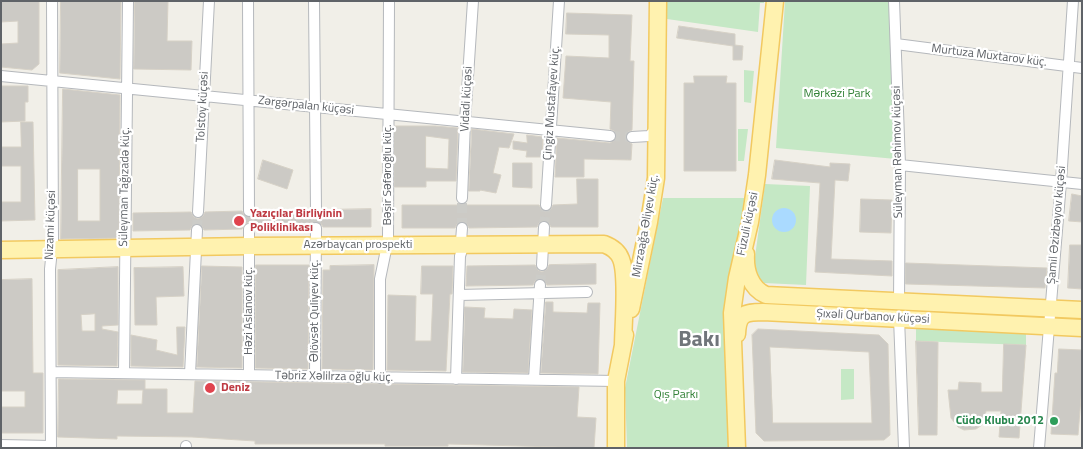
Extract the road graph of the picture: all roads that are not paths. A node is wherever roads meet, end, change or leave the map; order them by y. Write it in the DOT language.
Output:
graph roads {
  1 [pos="52,1"];
  2 [pos="128,1"];
  3 [pos="209,1"];
  4 [pos="248,1"];
  5 [pos="314,1"];
  6 [pos="389,1"];
  7 [pos="473,1"];
  8 [pos="559,1"];
  9 [pos="658,1"];
  10 [pos="775,1"];
  11 [pos="894,1"];
  12 [pos="1073,1"];
  13 [pos="896,44"];
  14 [pos="1068,66"];
  15 [pos="1082,68"];
  16 [pos="1,76"];
  17 [pos="52,80"];
  18 [pos="127,88"];
  19 [pos="203,96"];
  20 [pos="248,101"];
  21 [pos="315,108"];
  22 [pos="388,115"];
  23 [pos="657,115"];
  24 [pos="465,122"];
  25 [pos="551,131"];
  26 [pos="610,136"];
  27 [pos="632,137"];
  28 [pos="900,165"];
  29 [pos="1061,182"];
  30 [pos="1082,184"];
  31 [pos="462,198"];
  32 [pos="546,205"];
  33 [pos="316,210"];
  34 [pos="248,211"];
  35 [pos="198,212"];
  36 [pos="750,222"];
  37 [pos="544,227"];
  38 [pos="316,228"];
  39 [pos="462,228"];
  40 [pos="249,229"];
  41 [pos="197,230"];
  42 [pos="543,244"];
  43 [pos="388,245"];
  44 [pos="460,245"];
  45 [pos="249,246"];
  46 [pos="316,246"];
  47 [pos="197,247"];
  48 [pos="124,248"];
  49 [pos="52,249"];
  50 [pos="1,250"];
  51 [pos="542,265"];
  52 [pos="540,289"];
  53 [pos="587,292"];
  54 [pos="459,294"];
  55 [pos="1050,309"];
  56 [pos="899,310"];
  57 [pos="1082,310"];
  58 [pos="1049,326"];
  59 [pos="1082,328"];
  60 [pos="623,346"];
  61 [pos="51,372"];
  62 [pos="124,373"];
  63 [pos="190,374"];
  64 [pos="249,375"];
  65 [pos="315,376"];
  66 [pos="380,378"];
  67 [pos="456,379"];
  68 [pos="534,380"];
  69 [pos="616,380"];
  70 [pos="735,392"];
  71 [pos="1,444"];
  72 [pos="51,446"];
  73 [pos="616,448"];
  74 [pos="737,448"];
  75 [pos="904,448"];
  76 [pos="1039,448"];
  1 -- 17 [label="street, Nizami küçəsi"];
  2 -- 18 [label="street, Süleyman Tağızadə küç."];
  3 -- 19 [label="street, Tolstoy küçəsi"];
  4 -- 20 [label="street"];
  5 -- 21 [label="street"];
  6 -- 22 [label="street, Bəşir Səfəroğlu küç."];
  7 -- 24 [label="street, Vidadi küçəsi"];
  8 -- 25 [label="street, Çingiz Mustafayev küç."];
  9 -- 23 [label="main road, Mirzəağa Əliyev küç."];
  10 -- 36 [label="main road, Füzuli küçəsi"];
  11 -- 13 [label="street, Süleyman Rəhimov küçəsi"];
  12 -- 14 [label="street, Şamil Əzizbəyov küçəsi"];
  13 -- 14 [label="street, Murtuza Muxtarov küç."];
  13 -- 28 [label="street, Süleyman Rəhimov küçəsi"];
  14 -- 15 [label="street, Murtuza Muxtarov küç."];
  14 -- 29 [label="street, Şamil Əzizbəyov küçəsi"];
  16 -- 17 [label="street, Zərgərpalan küçəsi"];
  17 -- 18 [label="street, Zərgərpalan küçəsi"];
  17 -- 49 [label="street, Nizami küçəsi"];
  18 -- 19 [label="street, Zərgərpalan küçəsi"];
  18 -- 48 [label="street, Süleyman Tağızadə küç."];
  19 -- 20 [label="street, Zərgərpalan küçəsi"];
  19 -- 35 [label="street, Tolstoy küçəsi"];
  20 -- 21 [label="street, Zərgərpalan küçəsi"];
  20 -- 34 [label="street"];
  21 -- 22 [label="street, Zərgərpalan küçəsi"];
  21 -- 33 [label="street"];
  22 -- 24 [label="street, Zərgərpalan küçəsi"];
  22 -- 43 [label="street, Bəşir Səfəroğlu küç."];
  23 -- 27 [label="street"];
  23 -- 60 [label="main road, Mirzəağa Əliyev küç."];
  24 -- 25 [label="street, Zərgərpalan küçəsi"];
  24 -- 31 [label="street, Vidadi küçəsi"];
  25 -- 26 [label="street, Zərgərpalan küçəsi"];
  25 -- 32 [label="street, Çingiz Mustafayev küç."];
  28 -- 29 [label="street"];
  28 -- 56 [label="street, Süleyman Rəhimov küçəsi"];
  29 -- 30 [label="street"];
  29 -- 55 [label="street, Şamil Əzizbəyov küçəsi"];
  36 -- 56 [label="main road, Şıxəli Qurbanov küçəsi"];
  36 -- 70 [label="main road, Füzuli küçəsi"];
  37 -- 42 [label="street"];
  38 -- 46 [label="street, Əlövsət Quliyev küç."];
  39 -- 44 [label="street"];
  40 -- 45 [label="street, Həzi Aslanov küç."];
  41 -- 47 [label="street"];
  42 -- 44 [label="main road, Azərbaycan prospekti"];
  42 -- 51 [label="street"];
  42 -- 60 [label="main road, Azərbaycan prospekti"];
  43 -- 44 [label="main road, Azərbaycan prospekti"];
  43 -- 46 [label="main road, Azərbaycan prospekti"];
  43 -- 66 [label="street, Bəşir Səfəroğlu küç."];
  44 -- 54 [label="street"];
  45 -- 46 [label="main road, Azərbaycan prospekti"];
  45 -- 47 [label="main road, Azərbaycan prospekti"];
  45 -- 64 [label="street, Həzi Aslanov küç."];
  46 -- 65 [label="street, Əlövsət Quliyev küç."];
  47 -- 48 [label="main road, Azərbaycan prospekti"];
  47 -- 63 [label="street"];
  48 -- 49 [label="main road, Azərbaycan prospekti"];
  48 -- 62 [label="street, Süleyman Tağızadə küç."];
  49 -- 50 [label="main road, Azərbaycan prospekti"];
  49 -- 61 [label="street, Nizami küçəsi"];
  52 -- 53 [label="street"];
  52 -- 54 [label="street"];
  52 -- 68 [label="street"];
  54 -- 67 [label="street"];
  55 -- 56 [label="main road, Şıxəli Qurbanov küçəsi"];
  55 -- 57 [label="main road, Şıxəli Qurbanov küçəsi"];
  55 -- 58 [label="street, Şamil Əzizbəyov küçəsi"];
  56 -- 58 [label="main road, Şıxəli Qurbanov küçəsi"];
  56 -- 70 [label="main road, Şıxəli Qurbanov küçəsi"];
  56 -- 75 [label="street, Süleyman Rəhimov küçəsi"];
  58 -- 59 [label="main road, Şıxəli Qurbanov küçəsi"];
  58 -- 76 [label="street, Şamil Əzizbəyov küçəsi"];
  60 -- 69 [label="main road, Mirzəağa Əliyev küç."];
  61 -- 62 [label="street, Təbriz Xəlilrza oğlu küç."];
  61 -- 72 [label="street, Nizami küçəsi"];
  62 -- 63 [label="street, Təbriz Xəlilrza oğlu küç."];
  63 -- 64 [label="street, Təbriz Xəlilrza oğlu küç."];
  64 -- 65 [label="street, Təbriz Xəlilrza oğlu küç."];
  65 -- 66 [label="street, Təbriz Xəlilrza oğlu küç."];
  66 -- 67 [label="street, Təbriz Xəlilrza oğlu küç."];
  67 -- 68 [label="street, Təbriz Xəlilrza oğlu küç."];
  68 -- 69 [label="street, Təbriz Xəlilrza oğlu küç."];
  69 -- 73 [label="main road, Mirzəağa Əliyev küç."];
  70 -- 74 [label="main road, Füzuli küçəsi"];
  71 -- 72 [label="street"];
}
